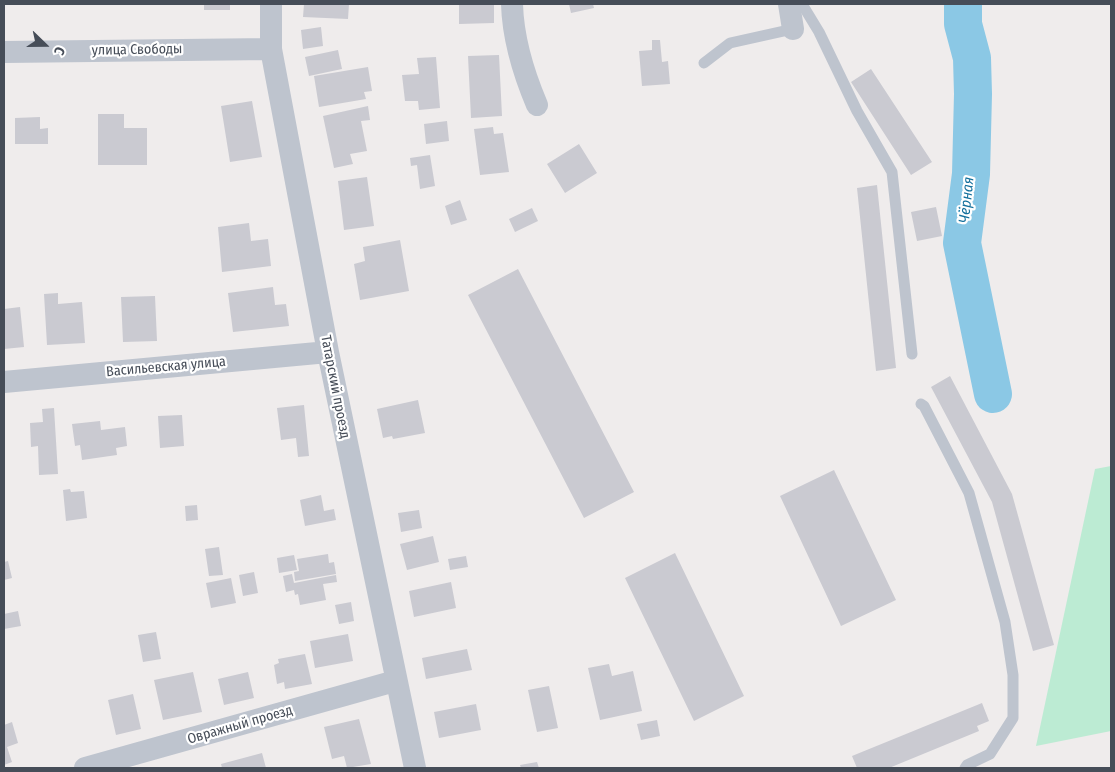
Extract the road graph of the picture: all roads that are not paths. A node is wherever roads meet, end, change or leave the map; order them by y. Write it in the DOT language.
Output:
graph roads {
  1 [pos="271,4"];
  2 [pos="512,4"];
  3 [pos="789,4"];
  4 [pos="802,4"];
  5 [pos="793,29"];
  6 [pos="271,49"];
  7 [pos="4,52"];
  8 [pos="704,63"];
  9 [pos="537,105"];
  10 [pos="328,352"];
  11 [pos="912,354"];
  12 [pos="4,382"];
  13 [pos="921,404"];
  14 [pos="395,681"];
  15 [pos="85,768"];
  16 [pos="415,768"];
  17 [pos="965,768"];
  1 -- 6 [label="street, Татарский проезд"];
  2 -- 9 [label="street"];
  3 -- 5 [label="street"];
  4 -- 11 [label="lane"];
  5 -- 8 [label="lane"];
  6 -- 7 [label="street, улица Свободы"];
  6 -- 10 [label="street, Татарский проезд"];
  10 -- 12 [label="street, Васильевская улица"];
  10 -- 14 [label="street, Татарский проезд"];
  13 -- 17 [label="lane"];
  14 -- 15 [label="street, Овражный проезд"];
  14 -- 16 [label="street, Татарский проезд"];
}
